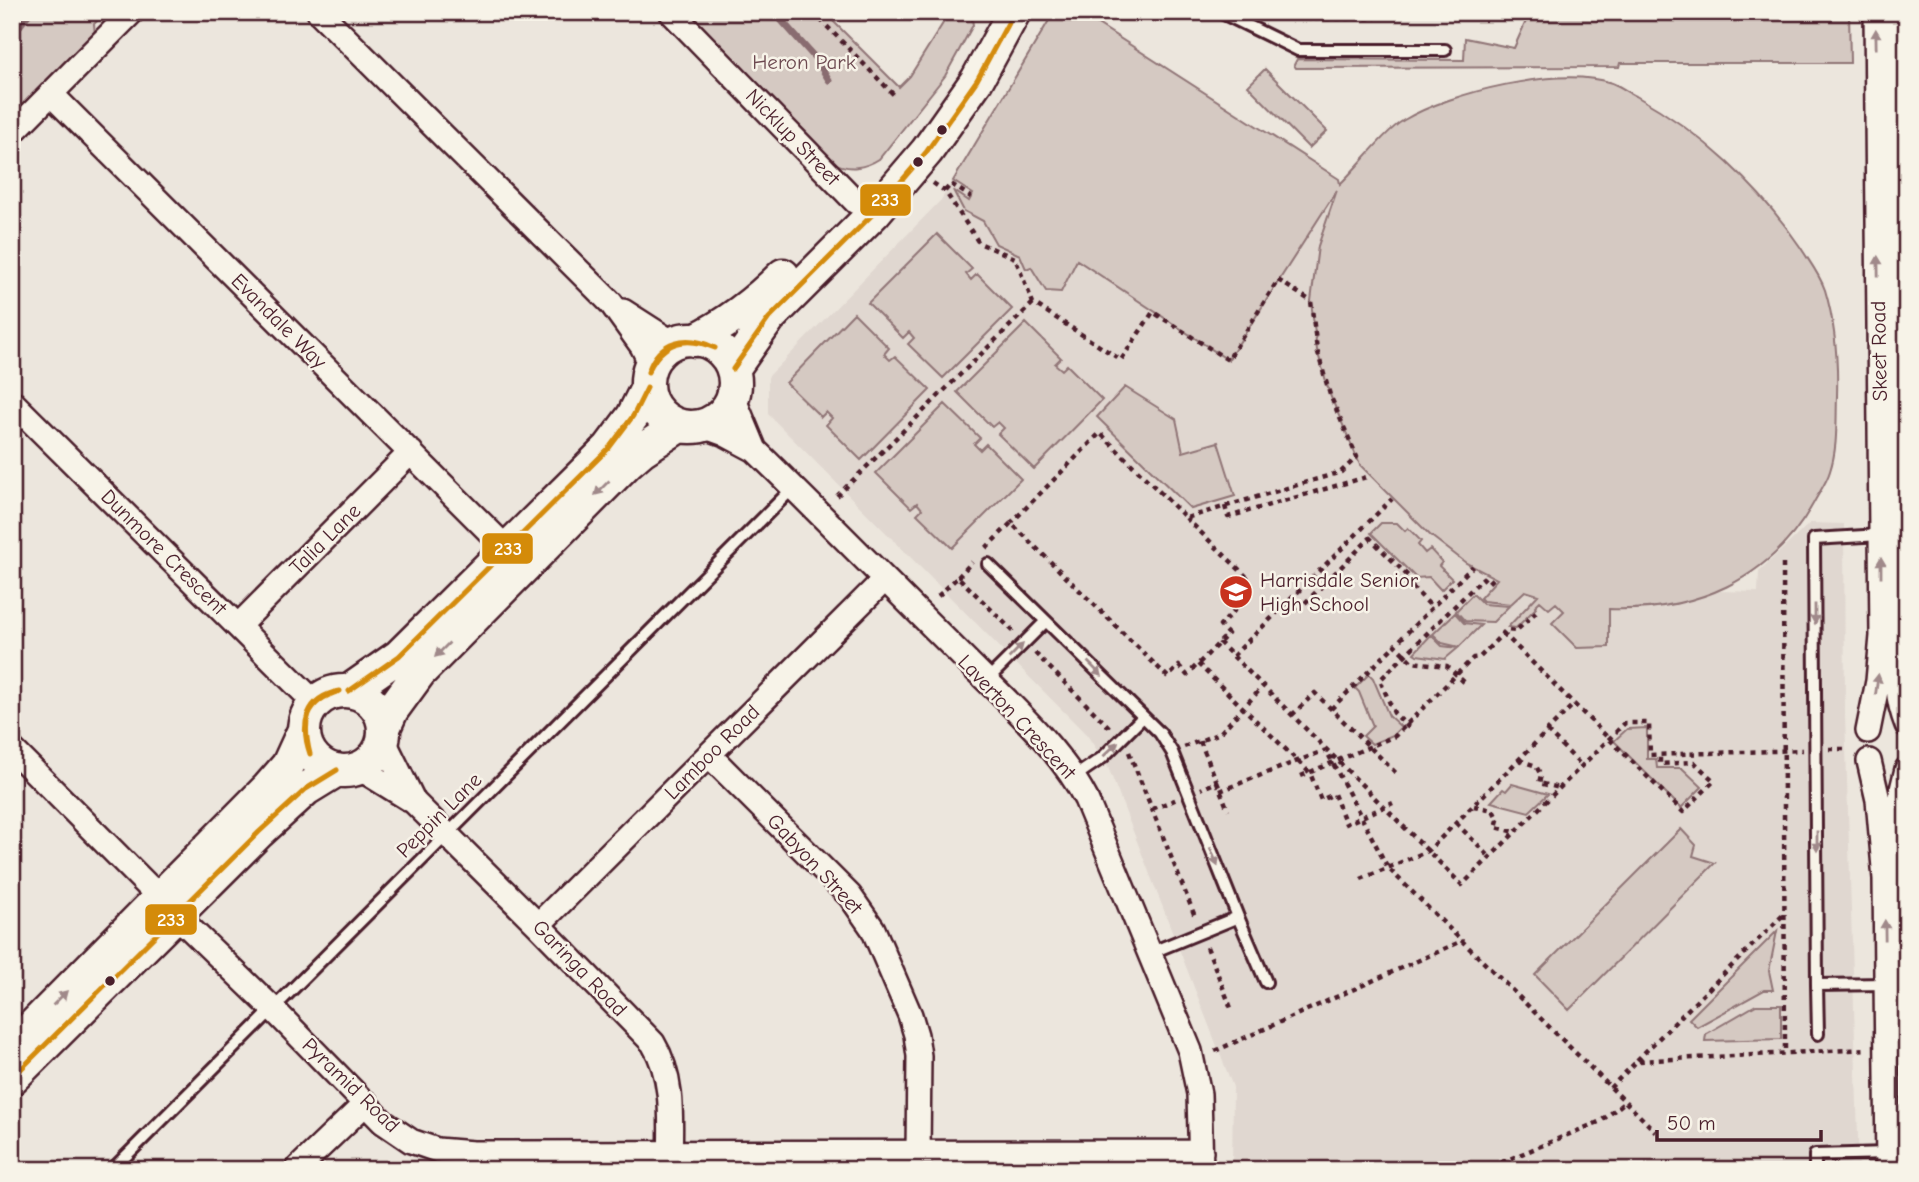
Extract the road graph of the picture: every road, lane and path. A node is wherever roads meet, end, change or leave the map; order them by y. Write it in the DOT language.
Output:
graph roads {
  1 [pos="132,12"];
  2 [pos="319,12"];
  3 [pos="671,12"];
  4 [pos="813,12"];
  5 [pos="991,12"];
  6 [pos="1014,12"];
  7 [pos="1220,12"];
  8 [pos="1297,12"];
  9 [pos="1876,12"];
  10 [pos="1894,12"];
  11 [pos="1345,15"];
  12 [pos="1238,16"];
  13 [pos="1376,18"];
  14 [pos="1445,50"];
  15 [pos="51,94"];
  16 [pos="896,97"];
  17 [pos="12,133"];
  18 [pos="932,182"];
  19 [pos="945,191"];
  20 [pos="971,197"];
  21 [pos="856,202"];
  22 [pos="1033,303"];
  23 [pos="666,359"];
  24 [pos="733,383"];
  25 [pos="12,402"];
  26 [pos="691,426"];
  27 [pos="755,450"];
  28 [pos="411,452"];
  29 [pos="1370,476"];
  30 [pos="793,488"];
  31 [pos="837,496"];
  32 [pos="1392,499"];
  33 [pos="1225,506"];
  34 [pos="1186,518"];
  35 [pos="1011,523"];
  36 [pos="1881,535"];
  37 [pos="508,549"];
  38 [pos="988,564"];
  39 [pos="1783,564"];
  40 [pos="1473,566"];
  41 [pos="958,577"];
  42 [pos="1494,577"];
  43 [pos="885,579"];
  44 [pos="1432,607"];
  45 [pos="1298,610"];
  46 [pos="1536,611"];
  47 [pos="1046,621"];
  48 [pos="238,626"];
  49 [pos="1503,633"];
  50 [pos="1219,642"];
  51 [pos="1395,645"];
  52 [pos="1405,655"];
  53 [pos="1233,656"];
  54 [pos="1198,664"];
  55 [pos="1456,675"];
  56 [pos="986,681"];
  57 [pos="1464,682"];
  58 [pos="1265,684"];
  59 [pos="349,691"];
  60 [pos="1574,704"];
  61 [pos="1243,708"];
  62 [pos="1331,709"];
  63 [pos="1292,715"];
  64 [pos="309,716"];
  65 [pos="1143,717"];
  66 [pos="1408,726"];
  67 [pos="1907,727"];
  68 [pos="1547,731"];
  69 [pos="1868,731"];
  70 [pos="384,734"];
  71 [pos="1609,739"];
  72 [pos="1370,747"];
  73 [pos="12,749"];
  74 [pos="1849,749"];
  75 [pos="1326,750"];
  76 [pos="1816,750"];
  77 [pos="1784,751"];
  78 [pos="1172,752"];
  79 [pos="1660,754"];
  80 [pos="709,755"];
  81 [pos="1518,760"];
  82 [pos="1298,761"];
  83 [pos="1869,761"];
  84 [pos="1335,762"];
  85 [pos="1907,764"];
  86 [pos="1582,766"];
  87 [pos="348,769"];
  88 [pos="1907,769"];
  89 [pos="1310,773"];
  90 [pos="1396,773"];
  91 [pos="1301,776"];
  92 [pos="1074,777"];
  93 [pos="1217,782"];
  94 [pos="1560,788"];
  95 [pos="1220,791"];
  96 [pos="414,803"];
  97 [pos="1393,803"];
  98 [pos="1474,805"];
  99 [pos="1384,807"];
  100 [pos="1228,810"];
  101 [pos="1362,817"];
  102 [pos="1456,823"];
  103 [pos="251,824"];
  104 [pos="1516,832"];
  105 [pos="447,835"];
  106 [pos="1428,851"];
  107 [pos="1491,858"];
  108 [pos="1388,868"];
  109 [pos="1361,879"];
  110 [pos="168,907"];
  111 [pos="1785,913"];
  112 [pos="1238,917"];
  113 [pos="538,925"];
  114 [pos="1462,941"];
  115 [pos="1150,953"];
  116 [pos="1266,982"];
  117 [pos="1818,985"];
  118 [pos="1886,985"];
  119 [pos="272,1008"];
  120 [pos="1818,1034"];
  121 [pos="1897,1046"];
  122 [pos="12,1047"];
  123 [pos="1215,1051"];
  124 [pos="1785,1052"];
  125 [pos="1637,1061"];
  126 [pos="12,1078"];
  127 [pos="1610,1088"];
  128 [pos="1625,1102"];
  129 [pos="366,1103"];
  130 [pos="1656,1132"];
  131 [pos="918,1153"];
  132 [pos="670,1161"];
  133 [pos="1201,1161"];
  134 [pos="1888,1162"];
  135 [pos="112,1170"];
  136 [pos="296,1170"];
  137 [pos="1483,1170"];
  138 [pos="1815,1170"];
  1 -- 15 [label="street"];
  2 -- 23 [label="street"];
  3 -- 21 [label="street, Nicklup Street"];
  4 -- 16 [label="path"];
  5 -- 21 [label="street"];
  6 -- 24 [label="street"];
  7 -- 12 [label="lane"];
  8 -- 11 [label="path"];
  36 -- 9 [label="street, Skeet Road, one-way"];
  10 -- 67 [label="street, Skeet Road"];
  11 -- 13 [label="path"];
  12 -- 14 [label="lane"];
  15 -- 17 [label="street"];
  15 -- 28 [label="street, Evandale Way"];
  18 -- 19 [label="path"];
  19 -- 20 [label="path"];
  19 -- 22 [label="path"];
  21 -- 23 [label="street"];
  22 -- 31 [label="path"];
  22 -- 33 [label="path"];
  23 -- 24 [label="street"];
  23 -- 26 [label="street"];
  23 -- 37 [label="street"];
  24 -- 26 [label="street"];
  24 -- 27 [label="street, Laverton Crescent"];
  25 -- 48 [label="street, Dunmore Crescent"];
  26 -- 27 [label="street, Laverton Crescent"];
  26 -- 70 [label="street, one-way"];
  27 -- 30 [label="street, Laverton Crescent"];
  28 -- 37 [label="street, Evandale Way"];
  28 -- 48 [label="street, Talia Lane"];
  29 -- 33 [label="path"];
  30 -- 43 [label="street, Laverton Crescent"];
  30 -- 105 [label="lane, Peppin Lane"];
  32 -- 53 [label="path"];
  33 -- 34 [label="path"];
  34 -- 35 [label="path"];
  34 -- 50 [label="path"];
  35 -- 41 [label="path"];
  35 -- 54 [label="path"];
  69 -- 36 [label="street, Skeet Road, one-way"];
  36 -- 76 [label="lane, one-way"];
  37 -- 59 [label="street"];
  38 -- 47 [label="lane"];
  39 -- 77 [label="path"];
  40 -- 44 [label="path"];
  42 -- 52 [label="path"];
  43 -- 56 [label="street, Laverton Crescent"];
  43 -- 80 [label="street, Lamboo Road"];
  44 -- 45 [label="path"];
  44 -- 51 [label="path"];
  46 -- 49 [label="path"];
  56 -- 47 [label="lane, one-way"];
  47 -- 65 [label="lane, one-way"];
  48 -- 64 [label="street, Dunmore Crescent"];
  49 -- 55 [label="path"];
  49 -- 60 [label="path"];
  50 -- 53 [label="path"];
  50 -- 54 [label="path"];
  51 -- 52 [label="path"];
  51 -- 62 [label="path"];
  52 -- 55 [label="path"];
  52 -- 66 [label="path"];
  53 -- 58 [label="path"];
  54 -- 61 [label="path"];
  55 -- 57 [label="path"];
  55 -- 66 [label="path"];
  56 -- 92 [label="street, Laverton Crescent"];
  58 -- 61 [label="path"];
  58 -- 63 [label="path"];
  59 -- 64 [label="street"];
  59 -- 70 [label="street"];
  60 -- 68 [label="path"];
  60 -- 71 [label="path"];
  61 -- 78 [label="path"];
  61 -- 82 [label="path"];
  62 -- 63 [label="path"];
  62 -- 72 [label="path"];
  63 -- 75 [label="path"];
  64 -- 87 [label="street"];
  64 -- 103 [label="street"];
  65 -- 78 [label="lane"];
  92 -- 65 [label="lane, one-way"];
  66 -- 72 [label="path"];
  67 -- 69 [label="street"];
  68 -- 81 [label="path"];
  68 -- 86 [label="path"];
  69 -- 83 [label="street, Skeet Road"];
  70 -- 87 [label="street"];
  70 -- 96 [label="street, Garinga Road"];
  71 -- 79 [label="path"];
  71 -- 79 [label="path"];
  71 -- 86 [label="path"];
  72 -- 84 [label="path"];
  72 -- 90 [label="path"];
  73 -- 110 [label="street, Pyramid Road"];
  74 -- 76 [label="path"];
  75 -- 82 [label="path"];
  75 -- 84 [label="path"];
  76 -- 77 [label="path"];
  76 -- 117 [label="lane, one-way"];
  77 -- 79 [label="path"];
  77 -- 111 [label="path"];
  78 -- 112 [label="lane, one-way"];
  80 -- 113 [label="street, Lamboo Road"];
  80 -- 131 [label="street, Gabyon Street"];
  81 -- 94 [label="path"];
  81 -- 98 [label="path"];
  82 -- 89 [label="path"];
  82 -- 95 [label="path"];
  83 -- 85 [label="street"];
  118 -- 83 [label="street, one-way"];
  84 -- 89 [label="path"];
  84 -- 99 [label="path"];
  84 -- 101 [label="path"];
  86 -- 94 [label="path"];
  87 -- 96 [label="street, Garinga Road"];
  87 -- 103 [label="street"];
  88 -- 121 [label="street"];
  89 -- 91 [label="path"];
  89 -- 101 [label="path"];
  92 -- 115 [label="street, Laverton Crescent"];
  93 -- 95 [label="path"];
  94 -- 104 [label="path"];
  95 -- 100 [label="path"];
  96 -- 105 [label="street, Garinga Road"];
  97 -- 99 [label="path"];
  98 -- 102 [label="path"];
  98 -- 104 [label="path"];
  99 -- 101 [label="path"];
  99 -- 106 [label="path"];
  101 -- 108 [label="path"];
  102 -- 106 [label="path"];
  102 -- 107 [label="path"];
  103 -- 110 [label="street"];
  104 -- 107 [label="path"];
  105 -- 113 [label="street, Garinga Road"];
  105 -- 119 [label="lane, Peppin Lane"];
  106 -- 107 [label="path"];
  106 -- 108 [label="path"];
  108 -- 109 [label="path"];
  108 -- 114 [label="path"];
  110 -- 119 [label="street, Pyramid Road"];
  122 -- 110 [label="street, one-way"];
  110 -- 126 [label="street"];
  111 -- 124 [label="path"];
  111 -- 125 [label="path"];
  112 -- 115 [label="lane"];
  112 -- 116 [label="lane"];
  113 -- 132 [label="street, Garinga Road"];
  114 -- 123 [label="path"];
  114 -- 127 [label="path"];
  115 -- 133 [label="street, Laverton Crescent"];
  117 -- 118 [label="lane"];
  117 -- 120 [label="lane"];
  118 -- 121 [label="street"];
  119 -- 129 [label="street, Pyramid Road"];
  119 -- 135 [label="lane, Peppin Lane"];
  121 -- 124 [label="path"];
  121 -- 134 [label="street"];
  124 -- 125 [label="path"];
  125 -- 127 [label="path"];
  127 -- 128 [label="path"];
  128 -- 130 [label="path"];
  128 -- 137 [label="path"];
  129 -- 132 [label="street, Pyramid Road"];
  129 -- 136 [label="street"];
  131 -- 132 [label="street, Pyramid Road"];
  131 -- 133 [label="street, Pyramid Road"];
  134 -- 138 [label="lane"];
}
